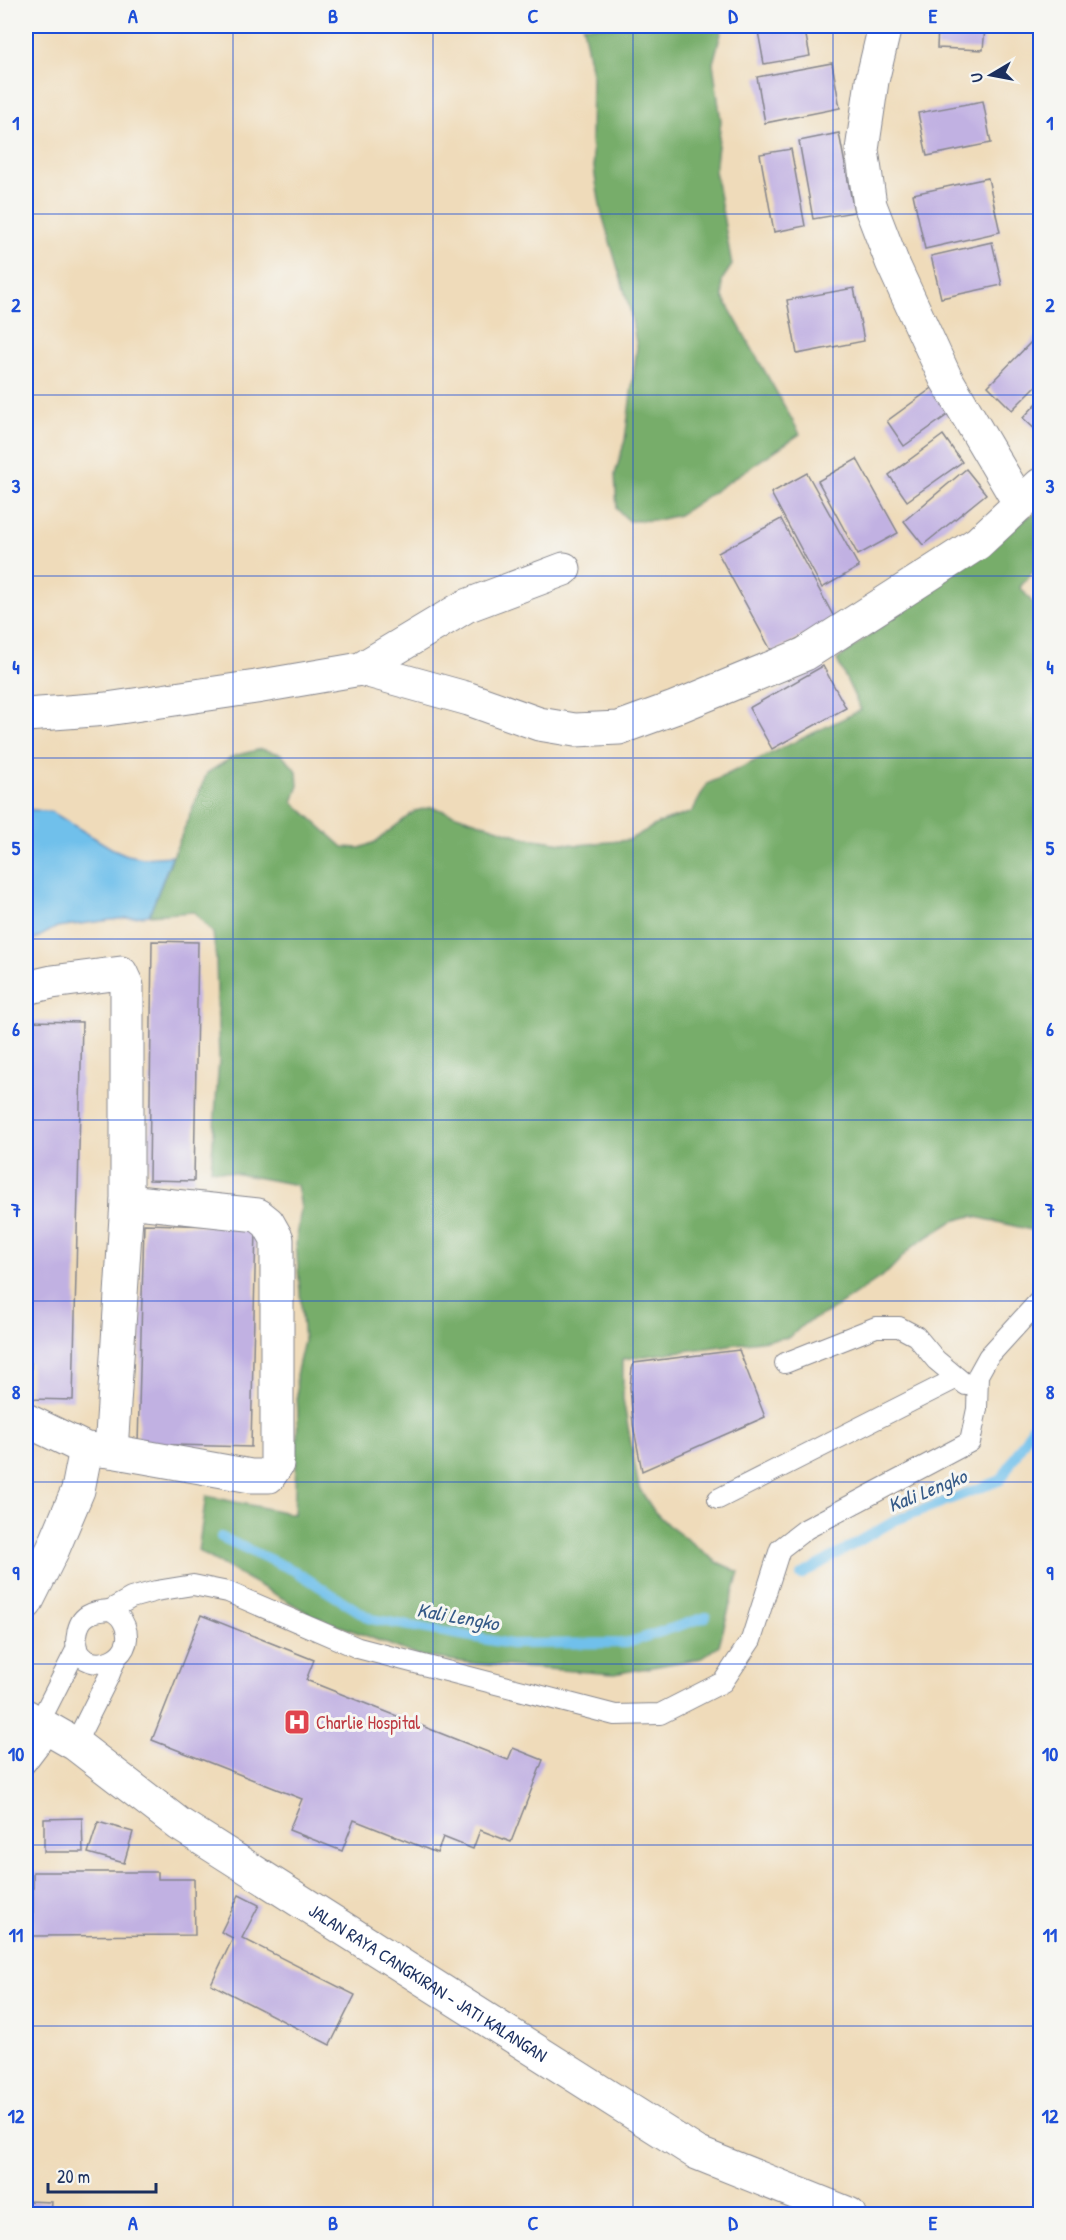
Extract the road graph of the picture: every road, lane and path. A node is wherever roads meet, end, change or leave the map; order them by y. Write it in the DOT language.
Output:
graph roads {
  1 [pos="885,26"];
  2 [pos="1030,495"];
  3 [pos="564,569"];
  4 [pos="361,669"];
  5 [pos="26,715"];
  6 [pos="26,988"];
  7 [pos="127,1201"];
  8 [pos="1041,1300"];
  9 [pos="785,1363"];
  10 [pos="957,1378"];
  11 [pos="978,1394"];
  12 [pos="26,1420"];
  13 [pos="98,1450"];
  14 [pos="718,1499"];
  15 [pos="26,1603"];
  16 [pos="110,1610"];
  17 [pos="77,1648"];
  18 [pos="116,1658"];
  19 [pos="47,1728"];
  20 [pos="26,1763"];
  21 [pos="849,2214"];
  1 -- 2 [label="street"];
  2 -- 4 [label="street"];
  3 -- 4 [label="street"];
  4 -- 5 [label="street"];
  6 -- 7 [label="street"];
  7 -- 13 [label="street"];
  7 -- 13 [label="street"];
  8 -- 11 [label="lane"];
  9 -- 10 [label="lane"];
  10 -- 11 [label="lane"];
  10 -- 14 [label="lane"];
  11 -- 16 [label="lane"];
  12 -- 13 [label="street"];
  13 -- 15 [label="street"];
  16 -- 17 [label="lane"];
  16 -- 18 [label="lane"];
  17 -- 18 [label="lane"];
  17 -- 19 [label="lane"];
  18 -- 19 [label="lane"];
  19 -- 20 [label="lane"];
  19 -- 21 [label="street, JALAN RAYA CANGKIRAN - JATI KALANGAN"];
}
